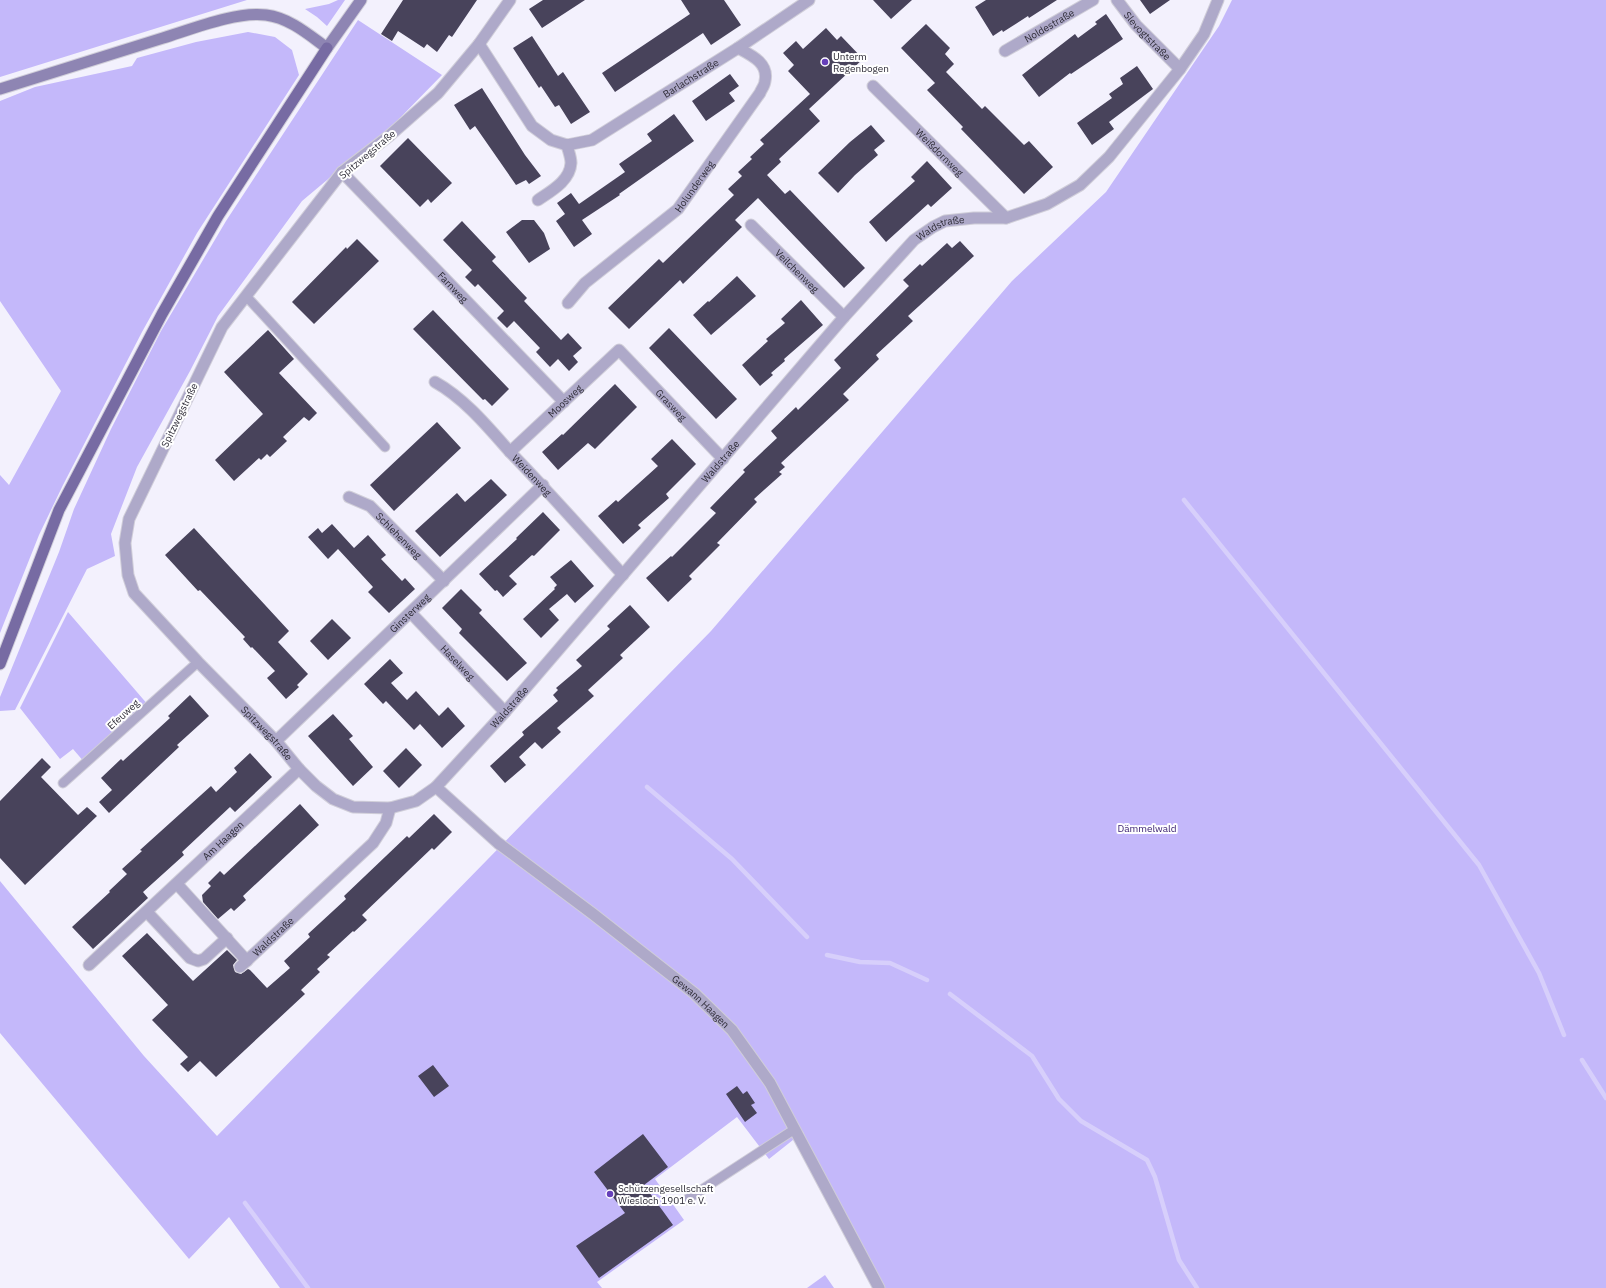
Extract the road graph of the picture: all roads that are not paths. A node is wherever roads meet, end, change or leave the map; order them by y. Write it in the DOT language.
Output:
graph roads {
  1 [pos="361,0"];
  2 [pos="510,0"];
  3 [pos="809,0"];
  4 [pos="1093,0"];
  5 [pos="1117,0"];
  6 [pos="1218,0"];
  7 [pos="479,44"];
  8 [pos="327,48"];
  9 [pos="738,48"];
  10 [pos="1005,51"];
  11 [pos="1180,69"];
  12 [pos="873,86"];
  13 [pos="0,88"];
  14 [pos="566,145"];
  15 [pos="342,172"];
  16 [pos="538,200"];
  17 [pos="1006,218"];
  18 [pos="751,224"];
  19 [pos="246,296"];
  20 [pos="568,303"];
  21 [pos="844,317"];
  22 [pos="619,350"];
  23 [pos="435,382"];
  24 [pos="564,402"];
  25 [pos="385,447"];
  26 [pos="510,452"];
  27 [pos="723,459"];
  28 [pos="543,485"];
  29 [pos="349,497"];
  30 [pos="624,576"];
  31 [pos="444,581"];
  32 [pos="411,612"];
  33 [pos="198,662"];
  34 [pos="0,664"];
  35 [pos="505,712"];
  36 [pos="276,741"];
  37 [pos="299,769"];
  38 [pos="63,783"];
  39 [pos="436,787"];
  40 [pos="390,808"];
  41 [pos="177,884"];
  42 [pos="147,912"];
  43 [pos="227,938"];
  44 [pos="90,965"];
  45 [pos="794,1129"];
  46 [pos="686,1200"];
  47 [pos="879,1288"];
  1 -- 8 [label="main road"];
  2 -- 7 [label="street, Spitzwegstraße"];
  3 -- 9 [label="street, Barlachstraße"];
  4 -- 10 [label="street, Noldestraße"];
  5 -- 11 [label="street, Slevogtstraße"];
  6 -- 11 [label="street, Waldstraße"];
  7 -- 14 [label="street"];
  7 -- 15 [label="street, Spitzwegstraße"];
  8 -- 13 [label="main road"];
  8 -- 34 [label="main road"];
  9 -- 14 [label="street, Barlachstraße"];
  9 -- 20 [label="street, Holunderweg"];
  11 -- 17 [label="street, Waldstraße"];
  12 -- 17 [label="street, Weißdornweg"];
  14 -- 16 [label="street"];
  15 -- 19 [label="street, Spitzwegstraße"];
  15 -- 24 [label="street, Farnweg"];
  17 -- 21 [label="street, Waldstraße"];
  18 -- 21 [label="street, Veilchenweg"];
  19 -- 25 [label="lane"];
  19 -- 33 [label="street, Spitzwegstraße"];
  21 -- 27 [label="street, Waldstraße"];
  22 -- 24 [label="street, Moosweg"];
  22 -- 27 [label="street, Grasweg"];
  23 -- 26 [label="street, Weidenweg"];
  24 -- 26 [label="street, Moosweg"];
  26 -- 28 [label="street, Weidenweg"];
  27 -- 30 [label="street, Waldstraße"];
  28 -- 30 [label="street, Weidenweg"];
  28 -- 31 [label="street, Ginsterweg"];
  29 -- 31 [label="street, Schlehenweg"];
  30 -- 35 [label="street, Waldstraße"];
  31 -- 32 [label="street, Ginsterweg"];
  32 -- 35 [label="street, Haselweg"];
  32 -- 36 [label="street, Ginsterweg"];
  33 -- 36 [label="street, Spitzwegstraße"];
  33 -- 38 [label="lane, Efeuweg"];
  35 -- 39 [label="street, Waldstraße"];
  36 -- 37 [label="street, Spitzwegstraße"];
  37 -- 40 [label="street, Spitzwegstraße"];
  37 -- 41 [label="street, Am Haagen"];
  39 -- 40 [label="street, Waldstraße"];
  39 -- 45 [label="street, Gewann Haagen"];
  40 -- 43 [label="street, Waldstraße"];
  41 -- 42 [label="street, Am Haagen"];
  41 -- 43 [label="street"];
  42 -- 43 [label="street"];
  42 -- 44 [label="street, Am Haagen"];
  45 -- 46 [label="lane"];
  45 -- 47 [label="street, Gewann Haagen"];
}
